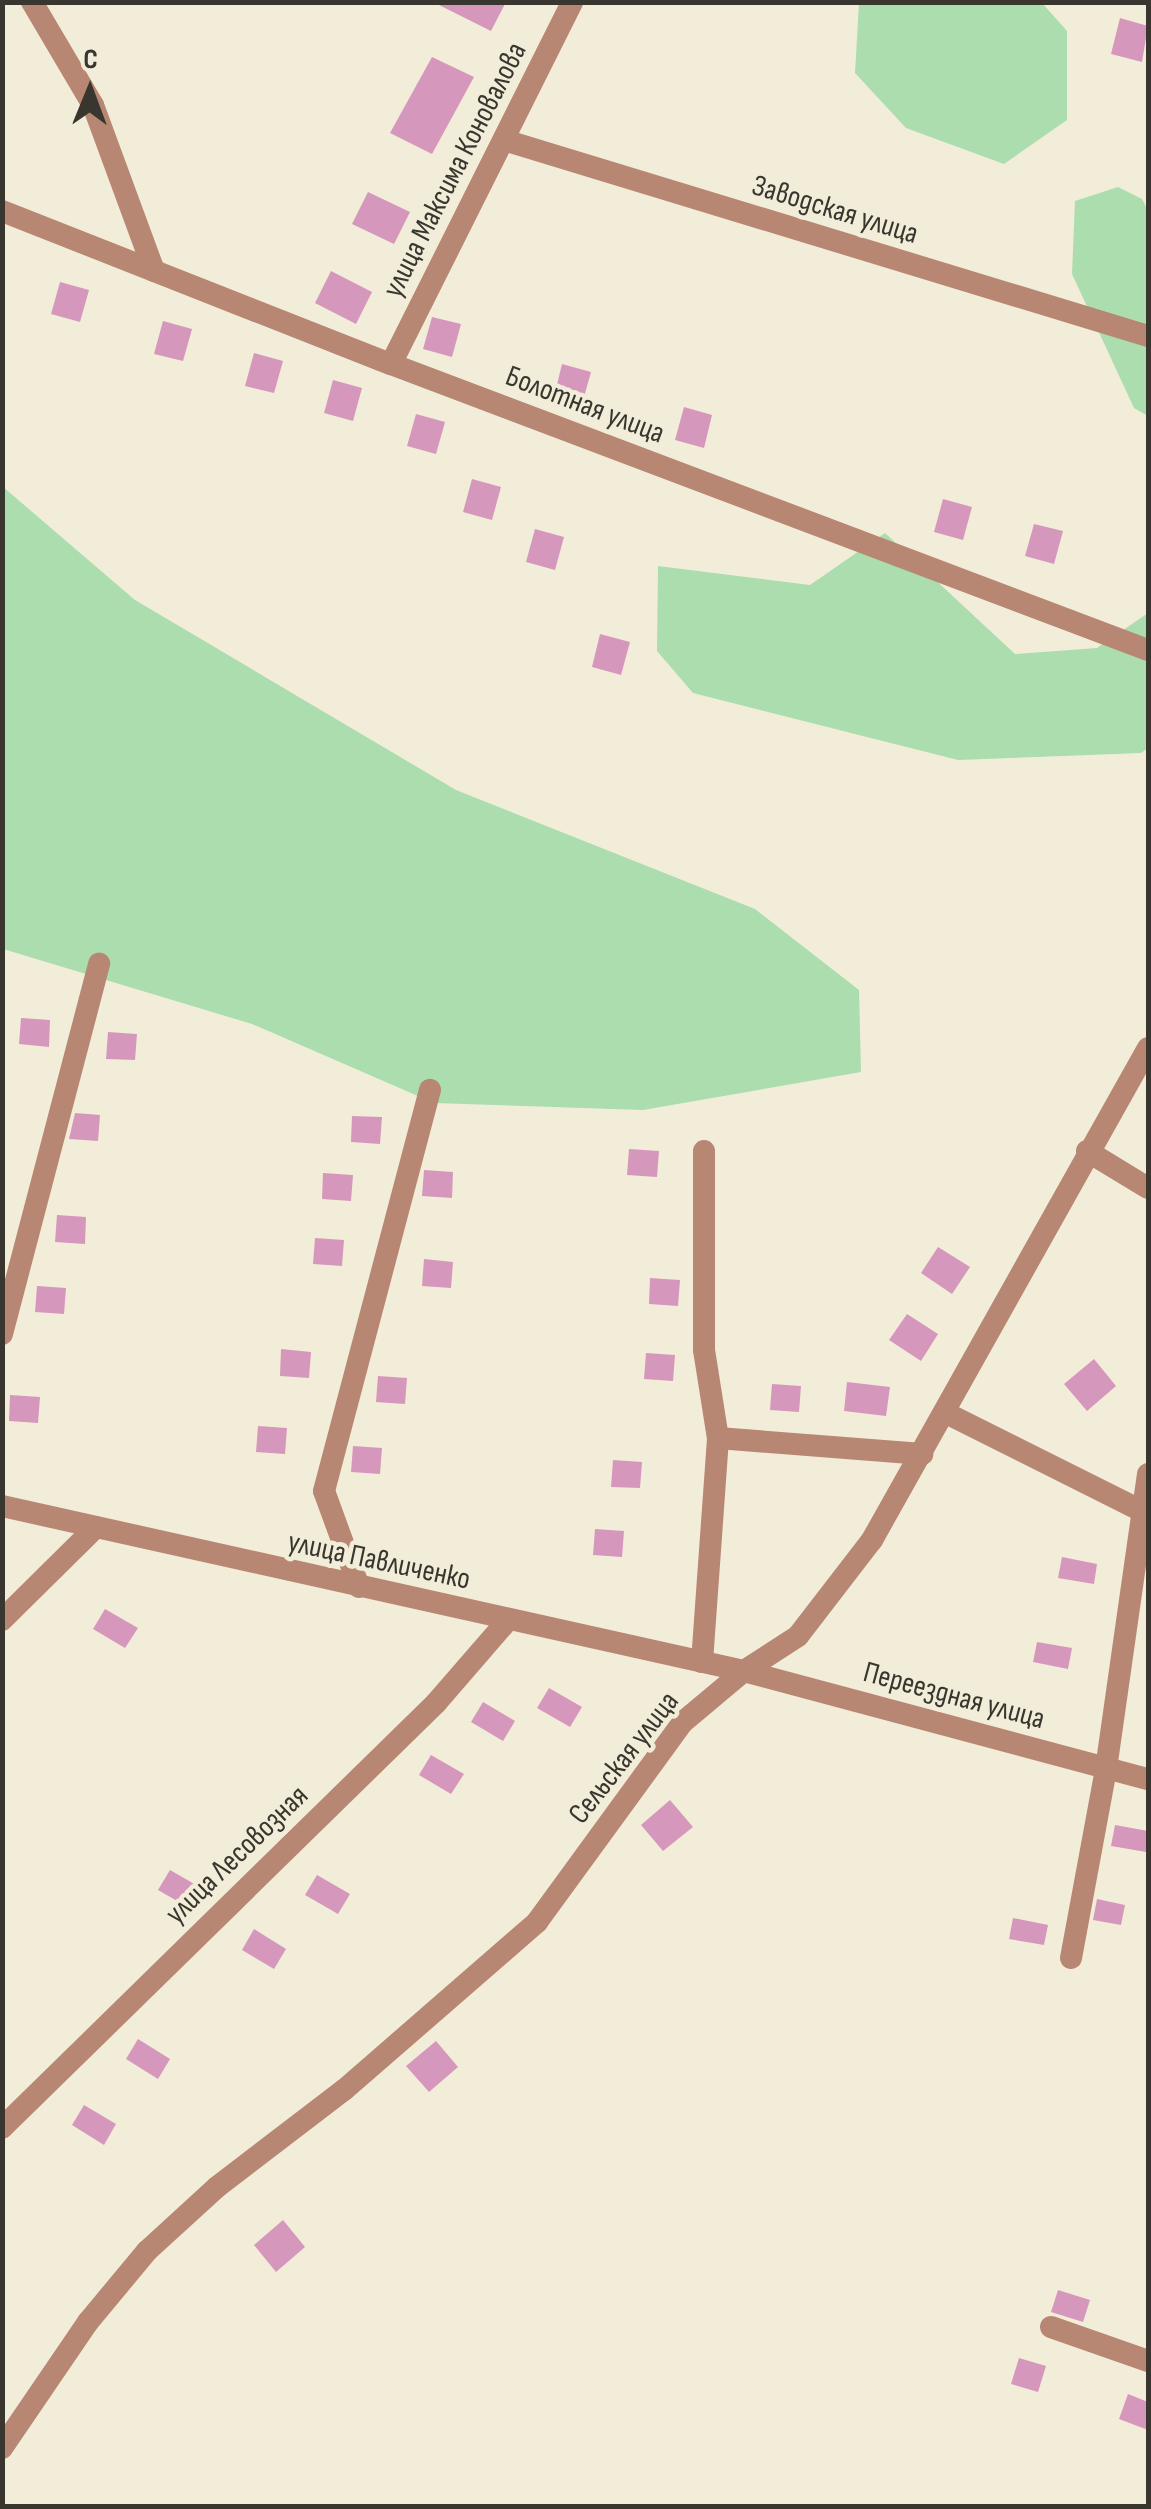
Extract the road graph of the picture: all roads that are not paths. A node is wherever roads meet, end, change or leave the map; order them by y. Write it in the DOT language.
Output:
graph roads {
  1 [pos="32,2"];
  2 [pos="572,2"];
  3 [pos="504,140"];
  4 [pos="2,211"];
  5 [pos="154,271"];
  6 [pos="1148,336"];
  7 [pos="391,364"];
  8 [pos="1148,650"];
  9 [pos="99,963"];
  10 [pos="1148,1048"];
  11 [pos="430,1090"];
  12 [pos="704,1151"];
  13 [pos="1087,1151"];
  14 [pos="1148,1188"];
  15 [pos="2,1334"];
  16 [pos="946,1413"];
  17 [pos="718,1438"];
  18 [pos="922,1454"];
  19 [pos="1148,1474"];
  20 [pos="2,1506"];
  21 [pos="1144,1513"];
  22 [pos="96,1527"];
  23 [pos="359,1588"];
  24 [pos="2,1620"];
  25 [pos="508,1620"];
  26 [pos="702,1662"];
  27 [pos="744,1670"];
  28 [pos="1106,1769"];
  29 [pos="1148,1779"];
  30 [pos="1071,1958"];
  31 [pos="2,2128"];
  32 [pos="1051,2327"];
  33 [pos="1148,2361"];
  34 [pos="2,2448"];
  1 -- 5 [label="street"];
  2 -- 3 [label="street, улица Максима Коновалова"];
  3 -- 6 [label="street, Заводская улица"];
  3 -- 7 [label="street, улица Максима Коновалова"];
  4 -- 5 [label="street, Болотная улица"];
  5 -- 7 [label="street, Болотная улица"];
  7 -- 8 [label="street, Болотная улица"];
  9 -- 15 [label="street"];
  10 -- 13 [label="street, Сельская улица"];
  11 -- 23 [label="street"];
  12 -- 17 [label="street"];
  13 -- 14 [label="street"];
  13 -- 16 [label="street, Сельская улица"];
  16 -- 18 [label="street, Сельская улица"];
  16 -- 21 [label="street"];
  17 -- 18 [label="street"];
  17 -- 26 [label="street"];
  18 -- 27 [label="street, Сельская улица"];
  19 -- 21 [label="street"];
  20 -- 22 [label="street, улица Павличенко"];
  21 -- 28 [label="street"];
  22 -- 23 [label="street, улица Павличенко"];
  22 -- 24 [label="street"];
  23 -- 25 [label="street, улица Павличенко"];
  25 -- 26 [label="street, улица Павличенко"];
  25 -- 31 [label="street, улица Лесовозная"];
  26 -- 27 [label="street, улица Павличенко"];
  27 -- 28 [label="street, Переездная улица"];
  27 -- 34 [label="street, Сельская улица"];
  28 -- 29 [label="street, Переездная улица"];
  28 -- 30 [label="street"];
  32 -- 33 [label="street"];
}
